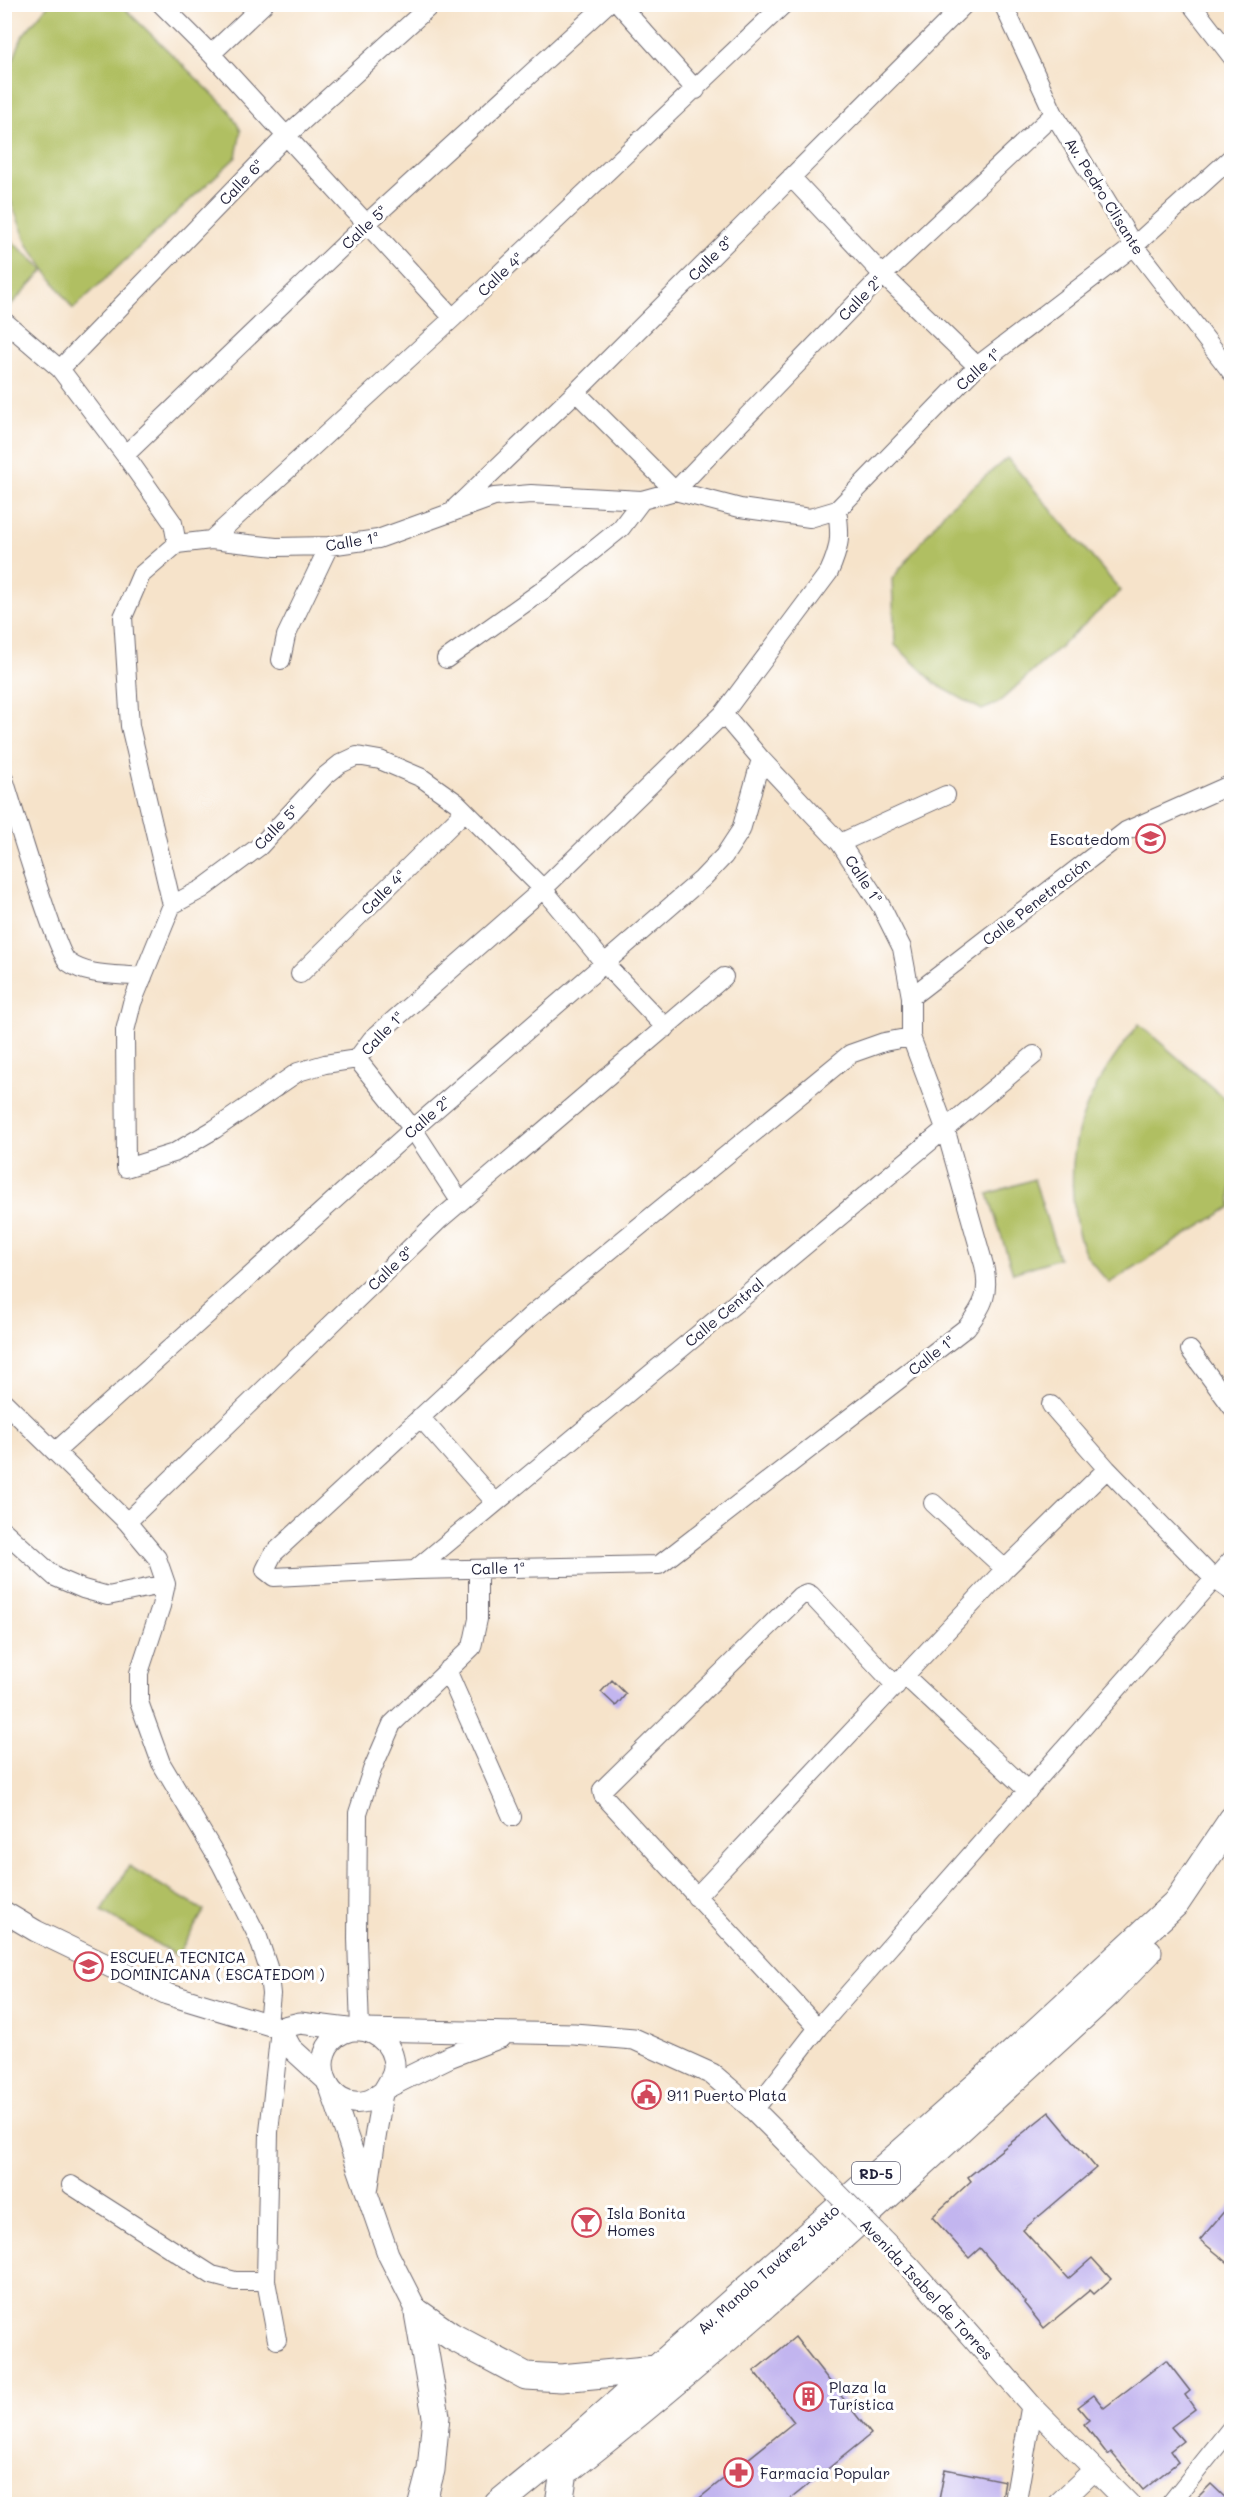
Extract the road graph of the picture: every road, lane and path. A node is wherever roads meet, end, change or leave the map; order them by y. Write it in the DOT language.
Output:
graph roads {
  1 [pos="161,4"];
  2 [pos="264,4"];
  3 [pos="432,4"];
  4 [pos="607,4"];
  5 [pos="619,4"];
  6 [pos="784,4"];
  7 [pos="965,4"];
  8 [pos="1002,4"];
  9 [pos="1191,4"];
  10 [pos="211,54"];
  11 [pos="1232,57"];
  12 [pos="696,90"];
  13 [pos="1054,114"];
  14 [pos="285,137"];
  15 [pos="1232,157"];
  16 [pos="790,177"];
  17 [pos="368,223"];
  18 [pos="1134,246"];
  19 [pos="883,274"];
  20 [pos="453,318"];
  21 [pos="4,321"];
  22 [pos="977,366"];
  23 [pos="60,369"];
  24 [pos="1232,373"];
  25 [pos="576,392"];
  26 [pos="125,455"];
  27 [pos="675,491"];
  28 [pos="642,500"];
  29 [pos="453,510"];
  30 [pos="837,510"];
  31 [pos="212,540"];
  32 [pos="177,544"];
  33 [pos="329,546"];
  34 [pos="446,659"];
  35 [pos="281,660"];
  36 [pos="723,714"];
  37 [pos="761,759"];
  38 [pos="4,779"];
  39 [pos="1232,784"];
  40 [pos="946,795"];
  41 [pos="465,811"];
  42 [pos="840,843"];
  43 [pos="543,889"];
  44 [pos="172,905"];
  45 [pos="605,964"];
  46 [pos="300,974"];
  47 [pos="143,977"];
  48 [pos="724,977"];
  49 [pos="911,997"];
  50 [pos="666,1028"];
  51 [pos="912,1037"];
  52 [pos="1034,1055"];
  53 [pos="357,1059"];
  54 [pos="945,1128"];
  55 [pos="413,1129"];
  56 [pos="460,1201"];
  57 [pos="1190,1350"];
  58 [pos="4,1402"];
  59 [pos="1051,1405"];
  60 [pos="1232,1407"];
  61 [pos="420,1417"];
  62 [pos="55,1452"];
  63 [pos="1107,1469"];
  64 [pos="495,1502"];
  65 [pos="933,1503"];
  66 [pos="127,1522"];
  67 [pos="4,1531"];
  68 [pos="1232,1559"];
  69 [pos="478,1569"];
  70 [pos="1005,1569"];
  71 [pos="415,1570"];
  72 [pos="1215,1580"];
  73 [pos="166,1584"];
  74 [pos="1232,1592"];
  75 [pos="447,1670"];
  76 [pos="900,1681"];
  77 [pos="1028,1791"];
  78 [pos="512,1817"];
  79 [pos="1232,1820"];
  80 [pos="1232,1851"];
  81 [pos="696,1897"];
  82 [pos="4,1912"];
  83 [pos="274,2026"];
  84 [pos="818,2028"];
  85 [pos="360,2030"];
  86 [pos="512,2032"];
  87 [pos="328,2085"];
  88 [pos="385,2090"];
  89 [pos="754,2110"];
  90 [pos="71,2185"];
  91 [pos="367,2192"];
  92 [pos="266,2281"];
  93 [pos="418,2313"];
  94 [pos="277,2340"];
  95 [pos="656,2369"];
  96 [pos="1032,2406"];
  97 [pos="1232,2427"];
  98 [pos="1094,2470"];
  99 [pos="564,2472"];
  100 [pos="422,2505"];
  101 [pos="498,2505"];
  102 [pos="525,2505"];
  103 [pos="559,2505"];
  104 [pos="1015,2505"];
  105 [pos="1058,2505"];
  106 [pos="1129,2505"];
  107 [pos="1170,2505"];
  1 -- 10 [label="street"];
  2 -- 10 [label="street"];
  3 -- 14 [label="street, Calle 6ª"];
  4 -- 17 [label="street, Calle 5ª"];
  5 -- 12 [label="street"];
  6 -- 12 [label="street, Calle 4ª"];
  7 -- 16 [label="street, Calle 3ª"];
  8 -- 13 [label="street, Av. Pedro Clisante"];
  9 -- 11 [label="street"];
  10 -- 14 [label="street"];
  12 -- 20 [label="street, Calle 4ª"];
  13 -- 18 [label="street, Av. Pedro Clisante"];
  13 -- 19 [label="street, Calle 2ª"];
  14 -- 17 [label="street"];
  14 -- 23 [label="street, Calle 6ª"];
  15 -- 18 [label="street, Calle 1ª"];
  16 -- 19 [label="street"];
  16 -- 25 [label="street, Calle 3ª"];
  17 -- 20 [label="street"];
  17 -- 26 [label="street, Calle 5ª"];
  18 -- 22 [label="street, Calle 1ª"];
  18 -- 24 [label="street, Av. Pedro Clisante"];
  19 -- 22 [label="street"];
  19 -- 27 [label="street, Calle 2ª"];
  20 -- 31 [label="street, Calle 4ª"];
  21 -- 23 [label="street"];
  22 -- 30 [label="street, Calle 1ª"];
  23 -- 26 [label="street"];
  25 -- 27 [label="street"];
  25 -- 29 [label="street, Calle 3ª"];
  26 -- 32 [label="street"];
  27 -- 28 [label="street, Calle 1ª"];
  27 -- 30 [label="street, Calle 1ª"];
  28 -- 29 [label="street, Calle 1ª"];
  28 -- 34 [label="street"];
  29 -- 33 [label="street, Calle 1ª"];
  30 -- 36 [label="street, Calle 1ª"];
  31 -- 32 [label="street, Calle 1ª"];
  31 -- 33 [label="street, Calle 1ª"];
  32 -- 44 [label="street"];
  33 -- 35 [label="street"];
  36 -- 37 [label="street, Calle 1ª"];
  36 -- 43 [label="street, Calle 1ª"];
  37 -- 42 [label="street, Calle 1ª"];
  37 -- 45 [label="street, Calle 2ª"];
  38 -- 47 [label="street"];
  39 -- 49 [label="street, Calle Penetración"];
  40 -- 42 [label="street"];
  41 -- 43 [label="street"];
  41 -- 44 [label="street, Calle 5ª"];
  41 -- 46 [label="street, Calle 4ª"];
  42 -- 49 [label="street, Calle 1ª"];
  43 -- 45 [label="street"];
  43 -- 53 [label="street, Calle 1ª"];
  44 -- 47 [label="street"];
  45 -- 50 [label="street"];
  45 -- 55 [label="street, Calle 2ª"];
  47 -- 53 [label="street"];
  48 -- 50 [label="street, Calle 3ª"];
  49 -- 51 [label="street, Calle 1ª"];
  50 -- 56 [label="street, Calle 3ª"];
  51 -- 54 [label="street, Calle 1ª"];
  51 -- 61 [label="street"];
  52 -- 54 [label="street, Calle Central"];
  53 -- 55 [label="street"];
  54 -- 64 [label="street, Calle Central"];
  54 -- 69 [label="street, Calle 1ª"];
  55 -- 56 [label="street"];
  55 -- 62 [label="street, Calle 2ª"];
  56 -- 66 [label="street, Calle 3ª"];
  57 -- 60 [label="street"];
  58 -- 62 [label="street"];
  59 -- 63 [label="street"];
  61 -- 64 [label="street"];
  61 -- 71 [label="street, Calle 1ª"];
  62 -- 66 [label="street"];
  63 -- 70 [label="street"];
  63 -- 72 [label="street"];
  64 -- 71 [label="street, Calle Central"];
  65 -- 70 [label="street"];
  66 -- 73 [label="street"];
  67 -- 73 [label="street"];
  68 -- 72 [label="street"];
  69 -- 71 [label="street, Calle 1ª"];
  69 -- 75 [label="street"];
  70 -- 76 [label="street"];
  72 -- 74 [label="street"];
  72 -- 77 [label="street"];
  73 -- 83 [label="street"];
  75 -- 78 [label="street"];
  75 -- 85 [label="street"];
  76 -- 77 [label="street"];
  76 -- 81 [label="street"];
  76 -- 81 [label="street"];
  77 -- 84 [label="street"];
  79 -- 95 [label="main road, Av. Manolo Tavárez Justo / RD-5"];
  80 -- 99 [label="main road, Av. Manolo Tavárez Justo / RD-5"];
  81 -- 84 [label="street"];
  82 -- 83 [label="street"];
  83 -- 85 [label="street, Avenida Isabel de Torres"];
  83 -- 87 [label="street"];
  83 -- 92 [label="street"];
  84 -- 89 [label="street"];
  85 -- 86 [label="street, Avenida Isabel de Torres"];
  85 -- 87 [label="street"];
  85 -- 88 [label="street"];
  86 -- 88 [label="street, Avenida Isabel de Torres"];
  86 -- 89 [label="street, Avenida Isabel de Torres"];
  87 -- 88 [label="street"];
  87 -- 91 [label="street"];
  88 -- 91 [label="street"];
  89 -- 96 [label="street, Avenida Isabel de Torres, bridge"];
  90 -- 92 [label="street"];
  91 -- 93 [label="street"];
  92 -- 94 [label="street"];
  93 -- 95 [label="main road"];
  93 -- 100 [label="main road"];
  95 -- 101 [label="main road, Av. Manolo Tavárez Justo / RD-5"];
  96 -- 98 [label="street, Avenida Isabel de Torres"];
  96 -- 104 [label="street"];
  97 -- 107 [label="street"];
  98 -- 105 [label="street"];
  98 -- 106 [label="street, Avenida Isabel de Torres"];
  99 -- 102 [label="main road, Av. Manolo Tavárez Justo / RD-5"];
  99 -- 103 [label="main road"];
}
